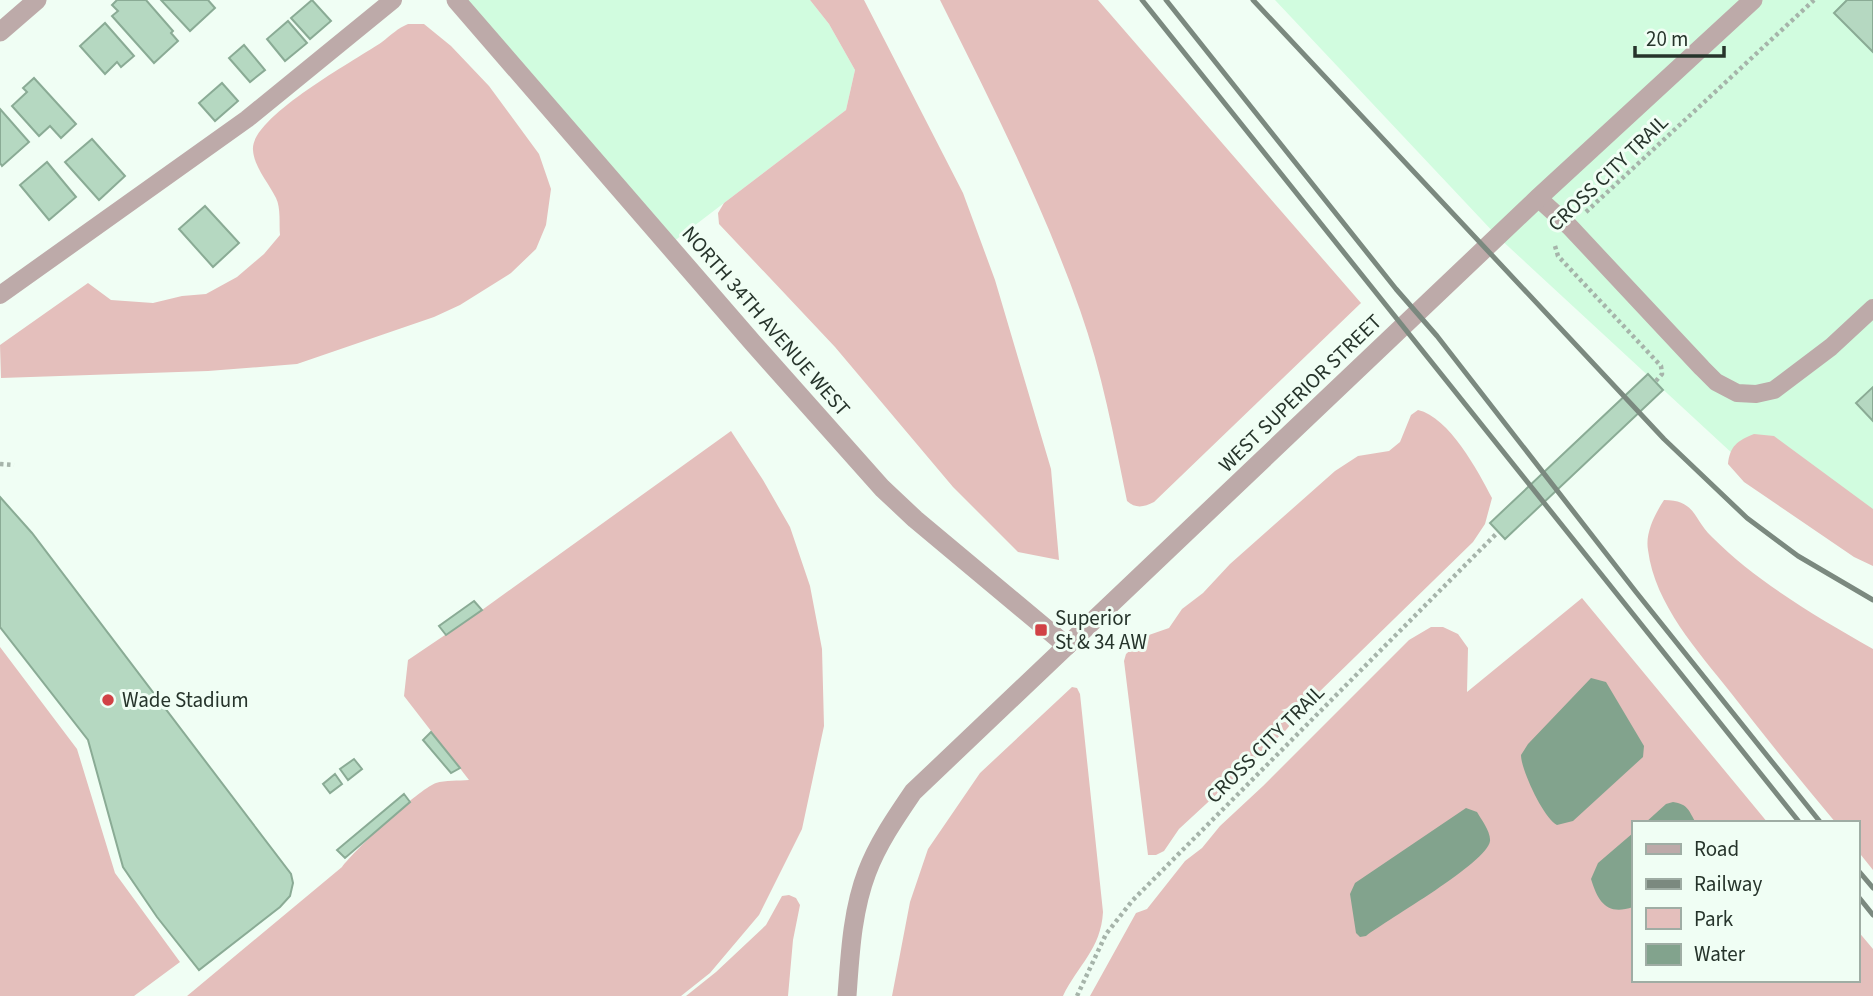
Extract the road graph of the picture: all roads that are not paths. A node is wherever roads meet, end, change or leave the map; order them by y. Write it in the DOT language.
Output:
graph roads {
  1 [pos="37,0"];
  2 [pos="393,0"];
  3 [pos="456,0"];
  4 [pos="1753,0"];
  5 [pos="0,32"];
  6 [pos="1538,198"];
  7 [pos="0,295"];
  8 [pos="1873,307"];
  9 [pos="1067,646"];
  10 [pos="847,996"];
  1 -- 5 [label="street"];
  2 -- 7 [label="lane"];
  3 -- 9 [label="street, NORTH 34TH AVENUE WEST"];
  4 -- 6 [label="street, WEST SUPERIOR STREET"];
  6 -- 8 [label="lane"];
  6 -- 9 [label="street, WEST SUPERIOR STREET"];
  9 -- 10 [label="street, WEST SUPERIOR STREET"];
}
